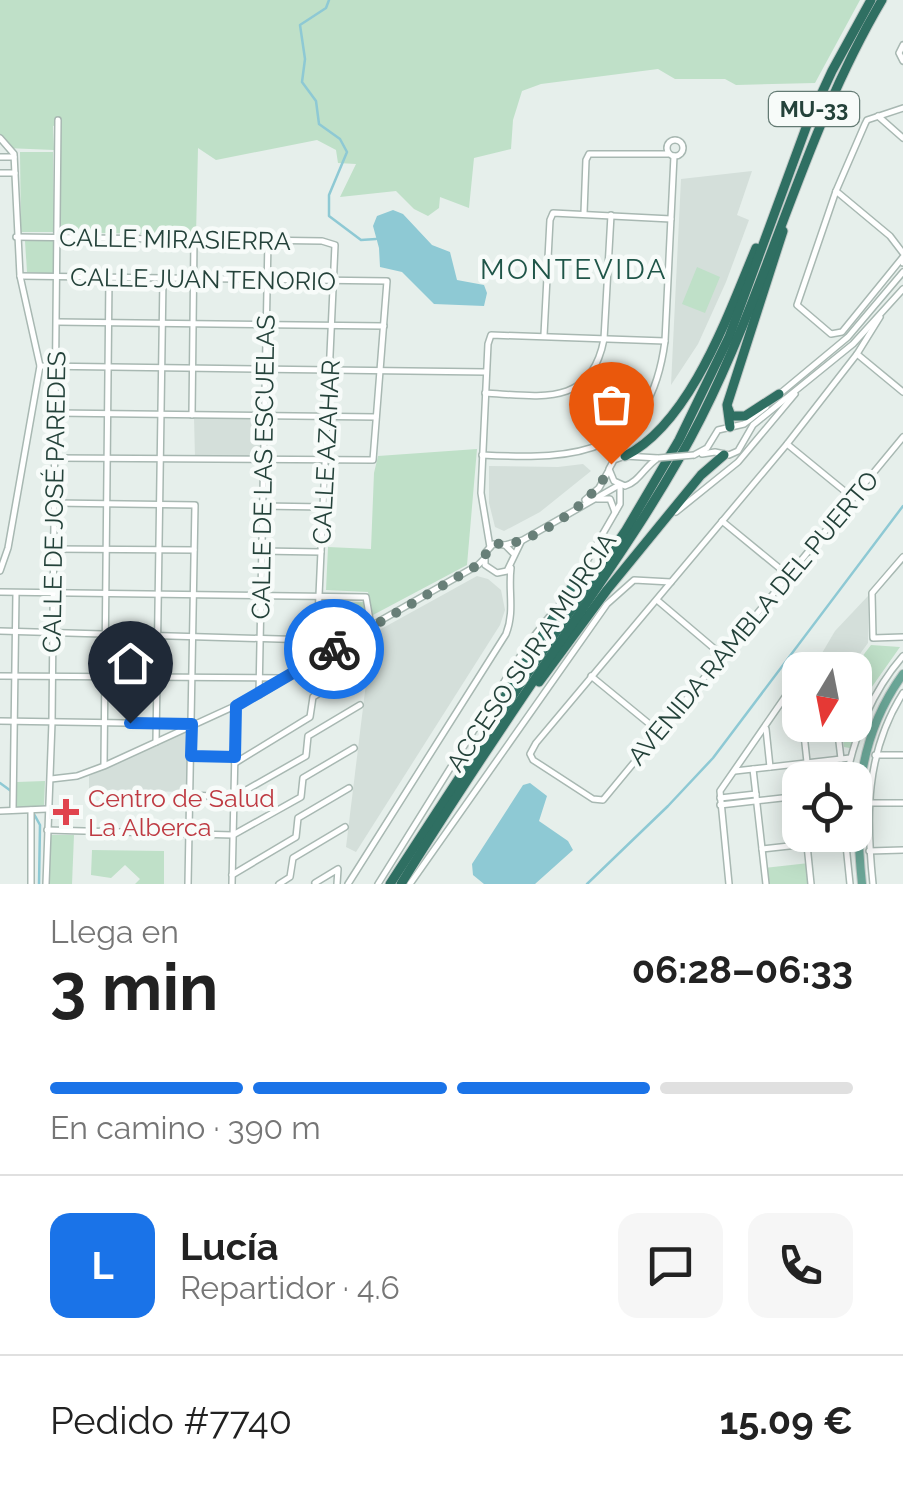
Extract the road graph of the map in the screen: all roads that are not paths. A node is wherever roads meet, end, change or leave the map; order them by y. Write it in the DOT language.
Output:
graph roads {
  1 [pos="871,0"];
  2 [pos="882,0"];
  3 [pos="903,45"];
  4 [pos="903,60"];
  5 [pos="903,108"];
  6 [pos="878,116"];
  7 [pos="58,120"];
  8 [pos="0,138"];
  9 [pos="903,138"];
  10 [pos="0,157"];
  11 [pos="14,157"];
  12 [pos="0,173"];
  13 [pos="15,173"];
  14 [pos="836,190"];
  15 [pos="789,199"];
  16 [pos="584,213"];
  17 [pos="610,215"];
  18 [pos="671,219"];
  19 [pos="769,223"];
  20 [pos="890,236"];
  21 [pos="16,237"];
  22 [pos="57,237"];
  23 [pos="194,239"];
  24 [pos="268,240"];
  25 [pos="334,243"];
  26 [pos="903,243"];
  27 [pos="903,258"];
  28 [pos="903,272"];
  29 [pos="20,276"];
  30 [pos="57,276"];
  31 [pos="110,277"];
  32 [pos="163,278"];
  33 [pos="194,278"];
  34 [pos="268,278"];
  35 [pos="335,280"];
  36 [pos="903,290"];
  37 [pos="882,314"];
  38 [pos="56,322"];
  39 [pos="109,322"];
  40 [pos="162,323"];
  41 [pos="193,324"];
  42 [pos="266,324"];
  43 [pos="333,325"];
  44 [pos="384,326"];
  45 [pos="544,335"];
  46 [pos="604,338"];
  47 [pos="665,341"];
  48 [pos="857,354"];
  49 [pos="40,366"];
  50 [pos="56,367"];
  51 [pos="108,368"];
  52 [pos="161,368"];
  53 [pos="193,368"];
  54 [pos="264,368"];
  55 [pos="330,370"];
  56 [pos="380,371"];
  57 [pos="486,372"];
  58 [pos="804,384"];
  59 [pos="485,392"];
  60 [pos="903,392"];
  61 [pos="778,394"];
  62 [pos="727,405"];
  63 [pos="56,413"];
  64 [pos="108,414"];
  65 [pos="161,414"];
  66 [pos="192,414"];
  67 [pos="264,416"];
  68 [pos="328,417"];
  69 [pos="376,417"];
  70 [pos="732,427"];
  71 [pos="714,437"];
  72 [pos="903,437"];
  73 [pos="742,442"];
  74 [pos="787,444"];
  75 [pos="722,454"];
  76 [pos="694,455"];
  77 [pos="482,456"];
  78 [pos="627,456"];
  79 [pos="56,458"];
  80 [pos="108,458"];
  81 [pos="658,458"];
  82 [pos="160,459"];
  83 [pos="263,460"];
  84 [pos="326,461"];
  85 [pos="609,470"];
  86 [pos="639,474"];
  87 [pos="620,485"];
  88 [pos="853,498"];
  89 [pos="54,503"];
  90 [pos="107,504"];
  91 [pos="159,504"];
  92 [pos="262,506"];
  93 [pos="324,507"];
  94 [pos="576,509"];
  95 [pos="615,514"];
  96 [pos="722,520"];
  97 [pos="663,522"];
  98 [pos="490,534"];
  99 [pos="523,540"];
  100 [pos="502,544"];
  101 [pos="490,546"];
  102 [pos="53,549"];
  103 [pos="106,549"];
  104 [pos="158,550"];
  105 [pos="194,550"];
  106 [pos="261,552"];
  107 [pos="322,552"];
  108 [pos="514,554"];
  109 [pos="903,557"];
  110 [pos="483,563"];
  111 [pos="511,568"];
  112 [pos="0,571"];
  113 [pos="497,573"];
  114 [pos="789,576"];
  115 [pos="671,582"];
  116 [pos="509,584"];
  117 [pos="571,588"];
  118 [pos="0,592"];
  119 [pos="16,593"];
  120 [pos="52,593"];
  121 [pos="106,594"];
  122 [pos="158,595"];
  123 [pos="194,596"];
  124 [pos="260,596"];
  125 [pos="319,598"];
  126 [pos="656,600"];
  127 [pos="371,626"];
  128 [pos="0,632"];
  129 [pos="17,632"];
  130 [pos="52,633"];
  131 [pos="106,634"];
  132 [pos="157,636"];
  133 [pos="193,637"];
  134 [pos="903,637"];
  135 [pos="317,638"];
  136 [pos="260,639"];
  137 [pos="346,641"];
  138 [pos="724,656"];
  139 [pos="903,656"];
  140 [pos="316,661"];
  141 [pos="366,665"];
  142 [pos="903,674"];
  143 [pos="0,676"];
  144 [pos="16,676"];
  145 [pos="52,676"];
  146 [pos="105,676"];
  147 [pos="591,676"];
  148 [pos="157,677"];
  149 [pos="193,677"];
  150 [pos="259,678"];
  151 [pos="286,678"];
  152 [pos="526,692"];
  153 [pos="903,693"];
  154 [pos="259,695"];
  155 [pos="782,703"];
  156 [pos="360,704"];
  157 [pos="236,706"];
  158 [pos="903,707"];
  159 [pos="894,708"];
  160 [pos="0,721"];
  161 [pos="16,722"];
  162 [pos="52,722"];
  163 [pos="105,723"];
  164 [pos="156,723"];
  165 [pos="192,724"];
  166 [pos="766,726"];
  167 [pos="659,732"];
  168 [pos="156,742"];
  169 [pos="839,742"];
  170 [pos="354,748"];
  171 [pos="875,755"];
  172 [pos="903,755"];
  173 [pos="191,756"];
  174 [pos="850,758"];
  175 [pos="841,759"];
  176 [pos="235,760"];
  177 [pos="816,762"];
  178 [pos="849,762"];
  179 [pos="104,766"];
  180 [pos="782,766"];
  181 [pos="770,767"];
  182 [pos="753,769"];
  183 [pos="735,771"];
  184 [pos="872,776"];
  185 [pos="51,779"];
  186 [pos="349,788"];
  187 [pos="190,795"];
  188 [pos="234,797"];
  189 [pos="782,797"];
  190 [pos="756,798"];
  191 [pos="720,801"];
  192 [pos="903,802"];
  193 [pos="872,804"];
  194 [pos="439,806"];
  195 [pos="48,809"];
  196 [pos="14,810"];
  197 [pos="30,810"];
  198 [pos="0,812"];
  199 [pos="345,827"];
  200 [pos="47,830"];
  201 [pos="189,834"];
  202 [pos="233,836"];
  203 [pos="782,847"];
  204 [pos="762,849"];
  205 [pos="903,850"];
  206 [pos="872,851"];
  207 [pos="808,852"];
  208 [pos="847,852"];
  209 [pos="869,852"];
  210 [pos="232,875"];
  211 [pos="316,883"];
  212 [pos="31,884"];
  213 [pos="46,884"];
  214 [pos="188,884"];
  215 [pos="232,884"];
  216 [pos="280,884"];
  217 [pos="337,884"];
  218 [pos="348,884"];
  219 [pos="378,884"];
  220 [pos="390,884"];
  221 [pos="400,884"];
  222 [pos="410,884"];
  223 [pos="729,884"];
  224 [pos="766,884"];
  225 [pos="811,884"];
  226 [pos="850,884"];
  227 [pos="862,884"];
  228 [pos="873,884"];
  1 -- 19 [label="highway, ACCESO SUR A MURCIA / MU-33"];
  2 -- 15 [label="highway, ACCESO SUR A MURCIA / MU-33"];
  3 -- 4 [label="street"];
  5 -- 6 [label="street"];
  6 -- 9 [label="street"];
  6 -- 14 [label="street"];
  7 -- 22 [label="street, CALLE DE JOSÉ PAREDES"];
  8 -- 11 [label="street"];
  10 -- 11 [label="street"];
  11 -- 13 [label="street"];
  12 -- 13 [label="street"];
  13 -- 21 [label="street"];
  14 -- 20 [label="street"];
  14 -- 27 [label="street"];
  15 -- 62 [label="highway"];
  15 -- 152 [label="highway, ACCESO SUR A MURCIA / MU-33"];
  16 -- 17 [label="street"];
  16 -- 18 [label="street"];
  16 -- 45 [label="street"];
  17 -- 18 [label="street"];
  17 -- 46 [label="street"];
  18 -- 47 [label="street"];
  19 -- 78 [label="highway"];
  19 -- 194 [label="highway, ACCESO SUR A MURCIA / MU-33"];
  20 -- 26 [label="street"];
  20 -- 27 [label="street"];
  21 -- 22 [label="street, CALLE MIRASIERRA"];
  21 -- 29 [label="street"];
  22 -- 23 [label="street, CALLE MIRASIERRA"];
  22 -- 30 [label="street, CALLE DE JOSÉ PAREDES"];
  23 -- 24 [label="street, CALLE MIRASIERRA"];
  23 -- 33 [label="street"];
  24 -- 25 [label="street, CALLE MIRASIERRA"];
  24 -- 34 [label="street, CALLE DE LAS ESCUELAS"];
  25 -- 35 [label="street, CALLE AZAHAR"];
  28 -- 61 [label="street"];
  29 -- 30 [label="street, CALLE JUAN TENORIO"];
  29 -- 49 [label="street"];
  30 -- 31 [label="street, CALLE JUAN TENORIO"];
  30 -- 38 [label="street, CALLE DE JOSÉ PAREDES"];
  31 -- 32 [label="street, CALLE JUAN TENORIO"];
  31 -- 39 [label="street"];
  32 -- 33 [label="street, CALLE JUAN TENORIO"];
  32 -- 40 [label="street"];
  33 -- 34 [label="street, CALLE JUAN TENORIO"];
  33 -- 41 [label="street"];
  34 -- 35 [label="street, CALLE JUAN TENORIO"];
  34 -- 42 [label="street, CALLE DE LAS ESCUELAS"];
  35 -- 43 [label="street, CALLE AZAHAR"];
  35 -- 44 [label="street, CALLE JUAN TENORIO"];
  36 -- 37 [label="street"];
  37 -- 48 [label="street"];
  37 -- 58 [label="street"];
  38 -- 39 [label="street"];
  38 -- 50 [label="street, CALLE DE JOSÉ PAREDES"];
  39 -- 40 [label="street"];
  39 -- 51 [label="street"];
  40 -- 41 [label="street"];
  40 -- 52 [label="street"];
  41 -- 42 [label="street"];
  41 -- 53 [label="street"];
  42 -- 43 [label="street"];
  42 -- 54 [label="street, CALLE DE LAS ESCUELAS"];
  43 -- 44 [label="street"];
  43 -- 55 [label="street, CALLE AZAHAR"];
  44 -- 56 [label="street"];
  45 -- 46 [label="street"];
  45 -- 57 [label="street"];
  46 -- 47 [label="street"];
  46 -- 59 [label="street"];
  47 -- 77 [label="street"];
  48 -- 60 [label="street"];
  48 -- 74 [label="street"];
  49 -- 50 [label="street"];
  49 -- 112 [label="street"];
  50 -- 51 [label="street"];
  50 -- 63 [label="street, CALLE DE JOSÉ PAREDES"];
  51 -- 52 [label="street"];
  51 -- 64 [label="street"];
  52 -- 53 [label="street"];
  52 -- 65 [label="street"];
  53 -- 54 [label="street"];
  53 -- 66 [label="street"];
  54 -- 55 [label="street"];
  54 -- 67 [label="street, CALLE DE LAS ESCUELAS"];
  55 -- 56 [label="street"];
  55 -- 68 [label="street, CALLE AZAHAR"];
  56 -- 57 [label="street"];
  56 -- 69 [label="street"];
  57 -- 59 [label="street"];
  58 -- 73 [label="street"];
  58 -- 97 [label="street"];
  59 -- 77 [label="street"];
  61 -- 62 [label="highway"];
  61 -- 70 [label="street"];
  62 -- 70 [label="highway"];
  63 -- 64 [label="street"];
  63 -- 79 [label="street, CALLE DE JOSÉ PAREDES"];
  64 -- 65 [label="street"];
  64 -- 80 [label="street"];
  65 -- 66 [label="street"];
  65 -- 82 [label="street"];
  66 -- 67 [label="street"];
  67 -- 68 [label="street"];
  67 -- 83 [label="street, CALLE DE LAS ESCUELAS"];
  68 -- 69 [label="street"];
  68 -- 84 [label="street, CALLE AZAHAR"];
  69 -- 84 [label="street"];
  70 -- 71 [label="street"];
  70 -- 73 [label="street"];
  71 -- 75 [label="street"];
  71 -- 76 [label="street"];
  72 -- 88 [label="street, AVENIDA RAMBLA DEL PUERTO"];
  73 -- 75 [label="street"];
  74 -- 88 [label="street"];
  74 -- 96 [label="street"];
  75 -- 76 [label="street"];
  75 -- 97 [label="highway"];
  76 -- 81 [label="street, bridge"];
  77 -- 98 [label="street"];
  78 -- 81 [label="street"];
  78 -- 85 [label="street"];
  78 -- 86 [label="street"];
  79 -- 80 [label="street"];
  79 -- 89 [label="street, CALLE DE JOSÉ PAREDES"];
  80 -- 82 [label="street"];
  80 -- 90 [label="street"];
  81 -- 86 [label="street"];
  82 -- 83 [label="street"];
  82 -- 91 [label="street"];
  83 -- 84 [label="street"];
  83 -- 92 [label="street, CALLE DE LAS ESCUELAS"];
  84 -- 93 [label="street, CALLE AZAHAR"];
  85 -- 87 [label="street"];
  85 -- 94 [label="street"];
  86 -- 87 [label="street"];
  87 -- 94 [label="street"];
  87 -- 95 [label="street"];
  88 -- 114 [label="street, AVENIDA RAMBLA DEL PUERTO"];
  89 -- 90 [label="street"];
  89 -- 102 [label="street, CALLE DE JOSÉ PAREDES"];
  90 -- 91 [label="street"];
  90 -- 103 [label="street"];
  91 -- 104 [label="street"];
  91 -- 105 [label="street"];
  92 -- 93 [label="street"];
  92 -- 106 [label="street, CALLE DE LAS ESCUELAS"];
  93 -- 107 [label="street, CALLE AZAHAR"];
  94 -- 95 [label="street"];
  94 -- 99 [label="street"];
  95 -- 117 [label="street"];
  96 -- 114 [label="street"];
  96 -- 115 [label="street"];
  97 -- 152 [label="highway"];
  98 -- 100 [label="street"];
  98 -- 101 [label="street"];
  99 -- 100 [label="street"];
  99 -- 108 [label="street"];
  100 -- 101 [label="street"];
  100 -- 108 [label="street"];
  101 -- 110 [label="street"];
  102 -- 103 [label="street"];
  102 -- 120 [label="street, CALLE DE JOSÉ PAREDES"];
  103 -- 104 [label="street"];
  103 -- 121 [label="street"];
  104 -- 105 [label="street"];
  104 -- 122 [label="street"];
  105 -- 123 [label="street"];
  106 -- 107 [label="street"];
  106 -- 124 [label="street, CALLE DE LAS ESCUELAS"];
  107 -- 125 [label="street, CALLE AZAHAR"];
  108 -- 111 [label="street"];
  109 -- 134 [label="street"];
  110 -- 113 [label="street"];
  110 -- 127 [label="street"];
  111 -- 113 [label="street"];
  111 -- 116 [label="street"];
  113 -- 116 [label="street"];
  114 -- 138 [label="street, AVENIDA RAMBLA DEL PUERTO"];
  115 -- 126 [label="street"];
  115 -- 222 [label="street"];
  116 -- 218 [label="street"];
  117 -- 194 [label="highway"];
  117 -- 219 [label="street"];
  118 -- 119 [label="street"];
  119 -- 120 [label="street"];
  119 -- 129 [label="street"];
  120 -- 121 [label="street"];
  120 -- 130 [label="street, CALLE DE JOSÉ PAREDES"];
  121 -- 122 [label="street"];
  121 -- 131 [label="street"];
  122 -- 123 [label="street"];
  122 -- 132 [label="street"];
  123 -- 124 [label="street"];
  123 -- 133 [label="street"];
  124 -- 125 [label="street"];
  124 -- 136 [label="street, CALLE DE LAS ESCUELAS"];
  125 -- 127 [label="street"];
  125 -- 135 [label="street, CALLE AZAHAR"];
  126 -- 138 [label="street"];
  126 -- 147 [label="street"];
  127 -- 137 [label="street"];
  128 -- 129 [label="street"];
  129 -- 130 [label="street"];
  129 -- 144 [label="street"];
  130 -- 131 [label="street"];
  130 -- 145 [label="street, CALLE DE JOSÉ PAREDES"];
  131 -- 132 [label="street"];
  131 -- 146 [label="street"];
  132 -- 133 [label="street"];
  132 -- 148 [label="street"];
  133 -- 136 [label="street"];
  133 -- 149 [label="street"];
  135 -- 136 [label="street"];
  135 -- 137 [label="street"];
  135 -- 140 [label="street, CALLE AZAHAR"];
  136 -- 150 [label="street, CALLE DE LAS ESCUELAS"];
  137 -- 140 [label="street"];
  138 -- 167 [label="street, AVENIDA RAMBLA DEL PUERTO"];
  139 -- 174 [label="street"];
  140 -- 151 [label="street"];
  141 -- 176 [label="street"];
  142 -- 227 [label="main road"];
  143 -- 144 [label="street"];
  144 -- 145 [label="street"];
  144 -- 161 [label="street"];
  145 -- 146 [label="street"];
  145 -- 162 [label="street, CALLE DE JOSÉ PAREDES"];
  146 -- 148 [label="street"];
  146 -- 163 [label="street"];
  147 -- 167 [label="street"];
  147 -- 167 [label="street, AVENIDA RAMBLA DEL PUERTO"];
  148 -- 149 [label="street"];
  148 -- 164 [label="street"];
  149 -- 150 [label="street"];
  149 -- 165 [label="street"];
  150 -- 151 [label="street"];
  150 -- 154 [label="street, CALLE DE LAS ESCUELAS"];
  151 -- 154 [label="street"];
  152 -- 221 [label="highway, ACCESO SUR A MURCIA / MU-33"];
  153 -- 159 [label="street"];
  154 -- 157 [label="street"];
  155 -- 166 [label="street"];
  156 -- 188 [label="street"];
  157 -- 165 [label="street"];
  157 -- 176 [label="street"];
  158 -- 159 [label="street"];
  159 -- 171 [label="street"];
  160 -- 161 [label="street"];
  161 -- 162 [label="street"];
  161 -- 196 [label="street"];
  162 -- 163 [label="street"];
  162 -- 185 [label="street, CALLE DE JOSÉ PAREDES"];
  163 -- 164 [label="street"];
  163 -- 179 [label="street"];
  164 -- 165 [label="street"];
  164 -- 168 [label="street"];
  165 -- 168 [label="street"];
  165 -- 173 [label="street"];
  166 -- 181 [label="street"];
  166 -- 183 [label="street"];
  168 -- 179 [label="street"];
  169 -- 175 [label="street"];
  170 -- 202 [label="street"];
  171 -- 172 [label="street"];
  171 -- 184 [label="street"];
  173 -- 176 [label="street"];
  173 -- 187 [label="street"];
  174 -- 175 [label="street"];
  174 -- 178 [label="street"];
  175 -- 177 [label="street"];
  176 -- 188 [label="street"];
  179 -- 185 [label="street"];
  180 -- 181 [label="street"];
  181 -- 182 [label="street"];
  182 -- 183 [label="street"];
  182 -- 190 [label="street"];
  183 -- 191 [label="street"];
  185 -- 195 [label="street, CALLE DE JOSÉ PAREDES"];
  186 -- 210 [label="street"];
  187 -- 188 [label="street"];
  187 -- 201 [label="street"];
  188 -- 202 [label="street"];
  189 -- 190 [label="street"];
  190 -- 191 [label="street"];
  190 -- 204 [label="street"];
  191 -- 223 [label="street"];
  192 -- 193 [label="street"];
  194 -- 220 [label="highway, ACCESO SUR A MURCIA / MU-33"];
  195 -- 197 [label="street"];
  195 -- 200 [label="street, CALLE DE JOSÉ PAREDES"];
  196 -- 197 [label="street"];
  196 -- 198 [label="street"];
  197 -- 212 [label="street"];
  199 -- 216 [label="street"];
  200 -- 201 [label="street"];
  200 -- 213 [label="street, CALLE DE JOSÉ PAREDES"];
  201 -- 202 [label="street"];
  201 -- 214 [label="street"];
  202 -- 210 [label="street"];
  203 -- 204 [label="street"];
  204 -- 224 [label="street"];
  205 -- 206 [label="street"];
  207 -- 225 [label="street"];
  208 -- 226 [label="street"];
  209 -- 228 [label="street"];
  210 -- 215 [label="street"];
  211 -- 217 [label="street"];
}
